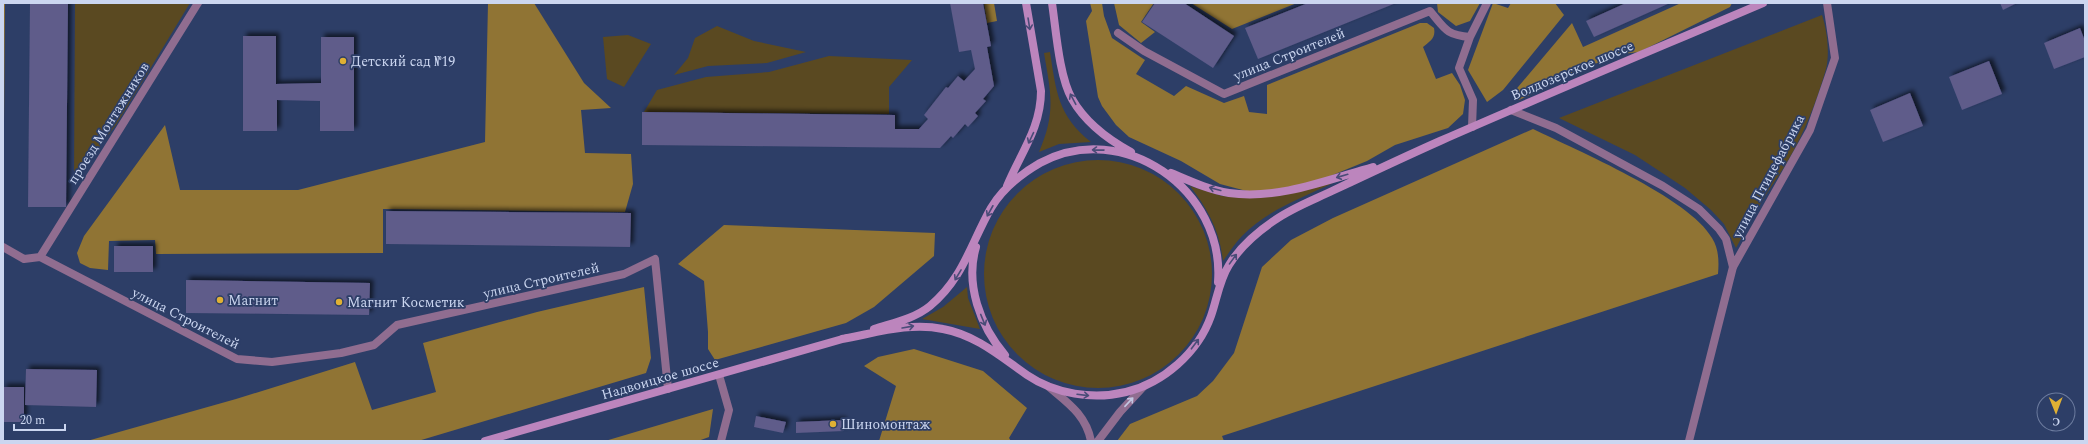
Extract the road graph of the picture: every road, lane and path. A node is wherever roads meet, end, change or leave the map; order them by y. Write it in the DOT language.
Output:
graph roads {
  1 [pos="198,3"];
  2 [pos="1026,3"];
  3 [pos="1052,3"];
  4 [pos="1487,3"];
  5 [pos="1762,3"];
  6 [pos="1827,3"];
  7 [pos="1118,33"];
  8 [pos="1470,38"];
  9 [pos="1511,110"];
  10 [pos="1472,128"];
  11 [pos="1393,162"];
  12 [pos="1159,167"];
  13 [pos="1006,188"];
  14 [pos="981,227"];
  15 [pos="3,247"];
  16 [pos="40,257"];
  17 [pos="1733,267"];
  18 [pos="1217,295"];
  19 [pos="842,339"];
  20 [pos="1010,361"];
  21 [pos="719,375"];
  22 [pos="1048,386"];
  23 [pos="1144,386"];
  24 [pos="668,389"];
  25 [pos="485,441"];
  26 [pos="721,441"];
  27 [pos="1091,441"];
  28 [pos="1098,441"];
  29 [pos="1689,441"];
  1 -- 16 [label="street, проезд Монтажников"];
  2 -- 13 [label="main road, one-way"];
  12 -- 3 [label="main road, one-way"];
  4 -- 8 [label="street"];
  5 -- 9 [label="main road, Волдозерское шоссе"];
  6 -- 17 [label="street, улица Птицефабрика"];
  7 -- 8 [label="street, улица Строителей"];
  8 -- 10 [label="street"];
  9 -- 10 [label="main road, Волдозерское шоссе"];
  9 -- 17 [label="street, улица Птицефабрика"];
  10 -- 11 [label="main road, Волдозерское шоссе"];
  11 -- 12 [label="main road, one-way"];
  18 -- 11 [label="main road, one-way"];
  12 -- 13 [label="main road, one-way"];
  12 -- 18 [label="main road"];
  13 -- 14 [label="main road, one-way"];
  14 -- 19 [label="main road, one-way"];
  14 -- 20 [label="main road, one-way"];
  15 -- 16 [label="street, улица Строителей"];
  16 -- 24 [label="street, улица Строителей"];
  17 -- 29 [label="street, улица Птицефабрика"];
  23 -- 18 [label="main road, one-way"];
  19 -- 20 [label="main road, one-way"];
  19 -- 21 [label="main road, Надвоицкое шоссе"];
  20 -- 22 [label="main road"];
  21 -- 24 [label="main road, Надвоицкое шоссе"];
  21 -- 26 [label="street"];
  22 -- 23 [label="main road, one-way"];
  22 -- 27 [label="street"];
  28 -- 23 [label="street, one-way"];
  24 -- 25 [label="main road, Надвоицкое шоссе"];
}
